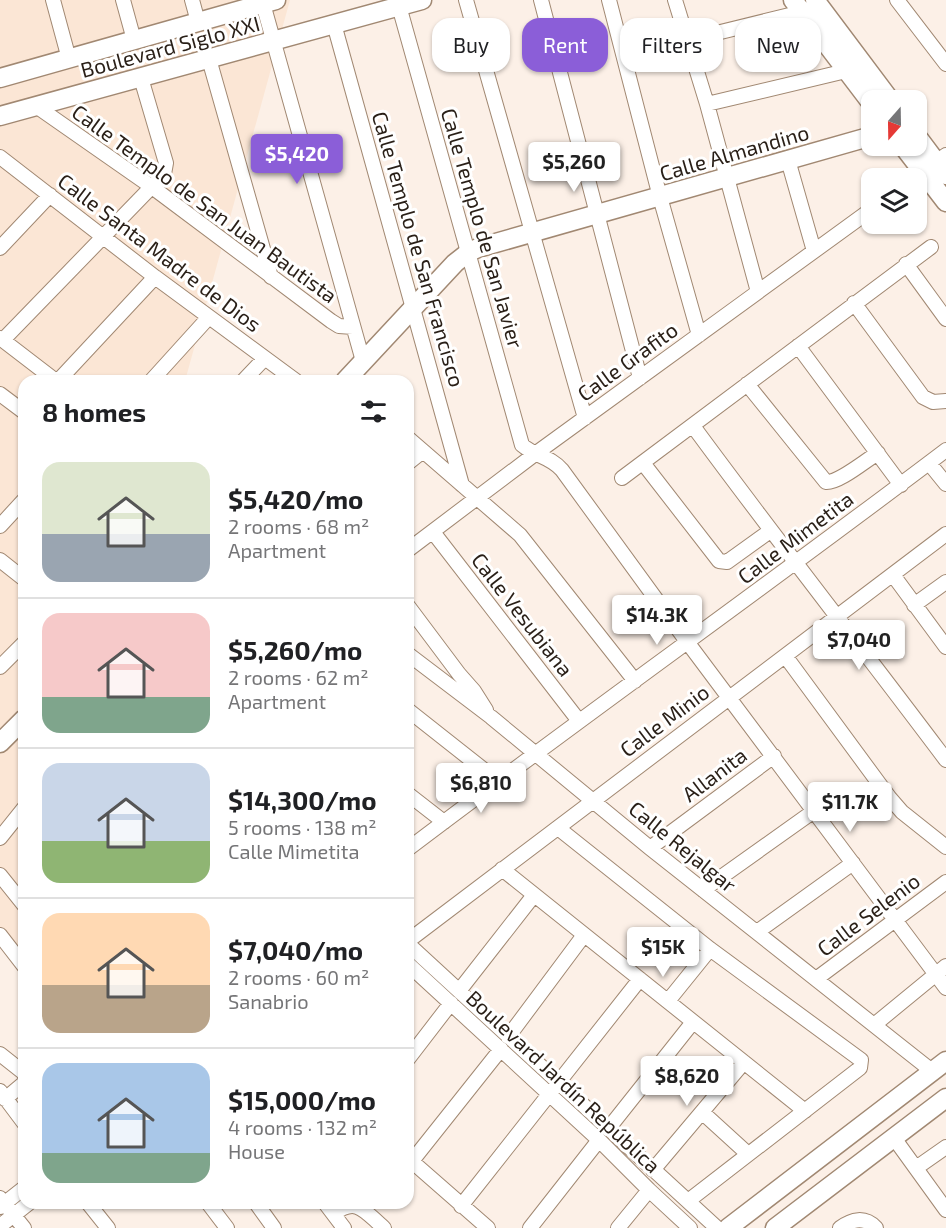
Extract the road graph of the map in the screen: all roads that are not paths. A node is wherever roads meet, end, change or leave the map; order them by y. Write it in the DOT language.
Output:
graph roads {
  1 [pos="53,0"];
  2 [pos="123,0"];
  3 [pos="192,0"];
  4 [pos="422,0"];
  5 [pos="466,0"];
  6 [pos="540,0"];
  7 [pos="609,0"];
  8 [pos="675,0"];
  9 [pos="897,0"];
  10 [pos="267,1"];
  11 [pos="803,4"];
  12 [pos="399,6"];
  13 [pos="681,18"];
  14 [pos="198,22"];
  15 [pos="334,24"];
  16 [pos="723,29"];
  17 [pos="134,40"];
  18 [pos="273,41"];
  19 [pos="69,59"];
  20 [pos="209,59"];
  21 [pos="946,64"];
  22 [pos="846,70"];
  23 [pos="698,72"];
  24 [pos="1,76"];
  25 [pos="141,78"];
  26 [pos="861,90"];
  27 [pos="881,90"];
  28 [pos="707,104"];
  29 [pos="36,106"];
  30 [pos="0,116"];
  31 [pos="861,139"];
  32 [pos="917,156"];
  33 [pos="0,157"];
  34 [pos="788,159"];
  35 [pos="933,168"];
  36 [pos="726,177"];
  37 [pos="152,187"];
  38 [pos="50,195"];
  39 [pos="660,197"];
  40 [pos="946,202"];
  41 [pos="595,214"];
  42 [pos="861,217"];
  43 [pos="532,232"];
  44 [pos="104,237"];
  45 [pos="931,247"];
  46 [pos="0,248"];
  47 [pos="814,251"];
  48 [pos="469,252"];
  49 [pos="906,264"];
  50 [pos="155,277"];
  51 [pos="271,277"];
  52 [pos="758,292"];
  53 [pos="854,303"];
  54 [pos="414,308"];
  55 [pos="209,317"];
  56 [pos="946,319"];
  57 [pos="352,327"];
  58 [pos="699,335"];
  59 [pos="1,339"];
  60 [pos="798,346"];
  61 [pos="265,358"];
  62 [pos="363,362"];
  63 [pos="49,375"];
  64 [pos="63,375"];
  65 [pos="156,375"];
  66 [pos="249,375"];
  67 [pos="288,375"];
  68 [pos="351,375"];
  69 [pos="640,378"];
  70 [pos="747,384"];
  71 [pos="0,394"];
  72 [pos="946,401"];
  73 [pos="18,408"];
  74 [pos="585,418"];
  75 [pos="693,426"];
  76 [pos="414,443"];
  77 [pos="946,450"];
  78 [pos="423,451"];
  79 [pos="878,453"];
  80 [pos="535,454"];
  81 [pos="414,458"];
  82 [pos="643,463"];
  83 [pos="929,463"];
  84 [pos="622,478"];
  85 [pos="946,484"];
  86 [pos="462,485"];
  87 [pos="901,485"];
  88 [pos="477,498"];
  89 [pos="18,506"];
  90 [pos="0,525"];
  91 [pos="770,531"];
  92 [pos="433,532"];
  93 [pos="946,534"];
  94 [pos="414,546"];
  95 [pos="0,560"];
  96 [pos="797,563"];
  97 [pos="18,574"];
  98 [pos="893,575"];
  99 [pos="946,582"];
  100 [pos="914,604"];
  101 [pos="414,614"];
  102 [pos="838,617"];
  103 [pos="688,643"];
  104 [pos="18,647"];
  105 [pos="946,647"];
  106 [pos="786,657"];
  107 [pos="3,658"];
  108 [pos="414,659"];
  109 [pos="635,681"];
  110 [pos="730,697"];
  111 [pos="414,715"];
  112 [pos="491,717"];
  113 [pos="579,721"];
  114 [pos="18,725"];
  115 [pos="0,743"];
  116 [pos="534,754"];
  117 [pos="774,756"];
  118 [pos="946,760"];
  119 [pos="498,781"];
  120 [pos="414,799"];
  121 [pos="593,801"];
  122 [pos="814,811"];
  123 [pos="18,816"];
  124 [pos="444,822"];
  125 [pos="558,828"];
  126 [pos="0,838"];
  127 [pos="414,844"];
  128 [pos="946,847"];
  129 [pos="650,848"];
  130 [pos="853,863"];
  131 [pos="502,869"];
  132 [pos="0,875"];
  133 [pos="946,882"];
  134 [pos="704,890"];
  135 [pos="534,895"];
  136 [pos="18,898"];
  137 [pos="895,919"];
  138 [pos="757,932"];
  139 [pos="0,935"];
  140 [pos="584,935"];
  141 [pos="414,938"];
  142 [pos="710,949"];
  143 [pos="414,950"];
  144 [pos="18,958"];
  145 [pos="414,968"];
  146 [pos="941,970"];
  147 [pos="640,979"];
  148 [pos="816,979"];
  149 [pos="946,988"];
  150 [pos="455,997"];
  151 [pos="668,1001"];
  152 [pos="693,1022"];
  153 [pos="874,1025"];
  154 [pos="508,1037"];
  155 [pos="501,1049"];
  156 [pos="414,1051"];
  157 [pos="0,1054"];
  158 [pos="744,1062"];
  159 [pos="939,1066"];
  160 [pos="18,1068"];
  161 [pos="18,1086"];
  162 [pos="553,1088"];
  163 [pos="2,1095"];
  164 [pos="946,1098"];
  165 [pos="805,1111"];
  166 [pos="703,1113"];
  167 [pos="18,1115"];
  168 [pos="604,1135"];
  169 [pos="894,1138"];
  170 [pos="946,1147"];
  171 [pos="414,1154"];
  172 [pos="748,1154"];
  173 [pos="414,1163"];
  174 [pos="916,1168"];
  175 [pos="653,1170"];
  176 [pos="649,1190"];
  177 [pos="18,1192"];
  178 [pos="688,1201"];
  179 [pos="2,1203"];
  180 [pos="461,1206"];
  181 [pos="22,1209"];
  182 [pos="92,1209"];
  183 [pos="213,1209"];
  184 [pos="260,1209"];
  185 [pos="330,1209"];
  186 [pos="340,1209"];
  187 [pos="360,1209"];
  188 [pos="946,1210"];
  189 [pos="334,1214"];
  190 [pos="14,1215"];
  191 [pos="784,1225"];
  192 [pos="0,1226"];
  193 [pos="24,1228"];
  194 [pos="108,1228"];
  195 [pos="227,1228"];
  196 [pos="274,1228"];
  197 [pos="344,1228"];
  198 [pos="384,1228"];
  199 [pos="488,1228"];
  200 [pos="530,1228"];
  201 [pos="618,1228"];
  202 [pos="690,1228"];
  203 [pos="717,1228"];
  204 [pos="728,1228"];
  205 [pos="840,1228"];
  206 [pos="876,1228"];
  1 -- 19 [label="street"];
  2 -- 17 [label="street"];
  3 -- 14 [label="street"];
  4 -- 12 [label="street, Boulevard Siglo XXI"];
  5 -- 43 [label="street"];
  6 -- 41 [label="street"];
  7 -- 39 [label="street"];
  8 -- 13 [label="street"];
  9 -- 21 [label="street"];
  10 -- 14 [label="street, Boulevard Siglo XXI"];
  10 -- 18 [label="street"];
  11 -- 16 [label="street"];
  11 -- 22 [label="street"];
  11 -- 27 [label="street"];
  12 -- 15 [label="street, Boulevard Siglo XXI"];
  12 -- 48 [label="street, Calle Templo de San Javier"];
  14 -- 17 [label="street, Boulevard Siglo XXI"];
  15 -- 18 [label="street, Boulevard Siglo XXI"];
  15 -- 54 [label="street, Calle Templo de San Francisco"];
  17 -- 19 [label="street, Boulevard Siglo XXI"];
  18 -- 20 [label="street, Boulevard Siglo XXI"];
  18 -- 57 [label="street"];
  19 -- 24 [label="street, Boulevard Siglo XXI"];
  20 -- 25 [label="street, Boulevard Siglo XXI"];
  20 -- 51 [label="street"];
  22 -- 26 [label="street"];
  22 -- 28 [label="street"];
  23 -- 28 [label="street"];
  25 -- 29 [label="street, Boulevard Siglo XXI"];
  25 -- 37 [label="street"];
  28 -- 36 [label="street"];
  29 -- 30 [label="street, Boulevard Siglo XXI"];
  29 -- 37 [label="street, Calle Templo de San Juan Bautista"];
  31 -- 34 [label="street, Calle Almandino"];
  32 -- 35 [label="street"];
  33 -- 38 [label="street, Calle Santa Madre de Dios"];
  34 -- 36 [label="street, Calle Almandino"];
  34 -- 47 [label="street"];
  35 -- 40 [label="street"];
  36 -- 39 [label="street, Calle Almandino"];
  36 -- 52 [label="street"];
  37 -- 44 [label="street"];
  37 -- 51 [label="street, Calle Templo de San Juan Bautista"];
  38 -- 44 [label="street, Calle Santa Madre de Dios"];
  38 -- 46 [label="street"];
  39 -- 41 [label="street, Calle Almandino"];
  39 -- 58 [label="street"];
  41 -- 43 [label="street, Calle Almandino"];
  41 -- 69 [label="street"];
  42 -- 47 [label="street, Calle Grafito"];
  43 -- 48 [label="street, Calle Almandino"];
  43 -- 74 [label="street"];
  44 -- 50 [label="street, Calle Santa Madre de Dios"];
  44 -- 59 [label="street"];
  45 -- 49 [label="street"];
  47 -- 52 [label="street, Calle Grafito"];
  48 -- 54 [label="street, Calle Almandino"];
  48 -- 80 [label="street, Calle Templo de San Javier"];
  49 -- 53 [label="street"];
  49 -- 56 [label="street"];
  50 -- 55 [label="street, Calle Santa Madre de Dios"];
  50 -- 64 [label="street"];
  51 -- 57 [label="street, Calle Templo de San Juan Bautista"];
  52 -- 58 [label="street, Calle Grafito"];
  53 -- 60 [label="street"];
  53 -- 72 [label="street"];
  54 -- 62 [label="street, Calle Almandino"];
  54 -- 86 [label="street, Calle Templo de San Francisco"];
  55 -- 61 [label="street, Calle Santa Madre de Dios"];
  55 -- 65 [label="street"];
  57 -- 62 [label="street"];
  58 -- 69 [label="street, Calle Grafito"];
  59 -- 63 [label="street"];
  60 -- 70 [label="street"];
  60 -- 79 [label="street"];
  61 -- 66 [label="street"];
  61 -- 67 [label="street, Calle Santa Madre de Dios"];
  62 -- 68 [label="street, Calle Almandino"];
  69 -- 74 [label="street, Calle Grafito"];
  70 -- 75 [label="street"];
  70 -- 79 [label="street"];
  71 -- 73 [label="street"];
  74 -- 80 [label="street, Calle Grafito"];
  75 -- 82 [label="street"];
  75 -- 91 [label="street"];
  76 -- 78 [label="street"];
  77 -- 83 [label="street, Calle Mimetita"];
  78 -- 81 [label="street"];
  78 -- 86 [label="street"];
  79 -- 87 [label="street"];
  80 -- 88 [label="street, Calle Grafito"];
  80 -- 103 [label="street"];
  82 -- 84 [label="street"];
  82 -- 91 [label="street"];
  83 -- 85 [label="street"];
  83 -- 87 [label="street, Calle Mimetita"];
  86 -- 88 [label="street"];
  87 -- 96 [label="street, Calle Mimetita"];
  88 -- 92 [label="street, Calle Grafito"];
  88 -- 109 [label="street"];
  89 -- 90 [label="street"];
  91 -- 96 [label="street"];
  92 -- 94 [label="street, Calle Grafito"];
  92 -- 113 [label="street, Calle Vesubiana"];
  93 -- 98 [label="street, Calle Minio"];
  95 -- 97 [label="street"];
  96 -- 102 [label="street"];
  96 -- 103 [label="street, Calle Mimetita"];
  98 -- 100 [label="street"];
  98 -- 102 [label="street, Calle Minio"];
  99 -- 100 [label="street"];
  100 -- 105 [label="street"];
  101 -- 112 [label="street"];
  102 -- 106 [label="street, Calle Minio"];
  102 -- 118 [label="street"];
  103 -- 109 [label="street, Calle Mimetita"];
  103 -- 110 [label="street"];
  104 -- 107 [label="street"];
  106 -- 110 [label="street, Calle Minio"];
  106 -- 128 [label="street"];
  108 -- 112 [label="street, Calle Rejalgar"];
  109 -- 113 [label="street, Calle Mimetita"];
  110 -- 117 [label="street"];
  110 -- 121 [label="street, Calle Minio"];
  111 -- 119 [label="street"];
  112 -- 116 [label="street, Calle Rejalgar"];
  113 -- 116 [label="street, Calle Mimetita"];
  114 -- 115 [label="street"];
  116 -- 119 [label="street, Calle Mimetita"];
  116 -- 121 [label="street, Calle Rejalgar"];
  117 -- 122 [label="street"];
  117 -- 129 [label="street, Allanita"];
  119 -- 124 [label="street, Calle Mimetita"];
  120 -- 124 [label="street"];
  121 -- 125 [label="street, Calle Minio"];
  121 -- 129 [label="street, Calle Rejalgar"];
  122 -- 130 [label="street"];
  122 -- 134 [label="street"];
  123 -- 126 [label="street"];
  124 -- 127 [label="street, Calle Mimetita"];
  125 -- 131 [label="street, Calle Minio"];
  125 -- 142 [label="street"];
  129 -- 134 [label="street, Calle Rejalgar"];
  130 -- 137 [label="street"];
  130 -- 138 [label="street"];
  131 -- 135 [label="street"];
  131 -- 141 [label="street, Calle Minio"];
  132 -- 136 [label="street"];
  133 -- 137 [label="street, Calle Selenio"];
  134 -- 138 [label="street, Calle Rejalgar"];
  135 -- 140 [label="street"];
  135 -- 150 [label="street"];
  137 -- 146 [label="street"];
  137 -- 148 [label="street, Calle Selenio"];
  138 -- 148 [label="street, Calle Rejalgar"];
  139 -- 144 [label="street"];
  140 -- 147 [label="street"];
  140 -- 154 [label="street"];
  142 -- 151 [label="street"];
  142 -- 165 [label="street"];
  143 -- 150 [label="street, Boulevard Jardín República"];
  145 -- 150 [label="street, Boulevard Jardín República"];
  146 -- 149 [label="street"];
  146 -- 153 [label="street"];
  147 -- 151 [label="street"];
  147 -- 162 [label="street"];
  148 -- 153 [label="street, Calle Rejalgar"];
  150 -- 154 [label="street, Boulevard Jardín República"];
  150 -- 155 [label="street, Boulevard Jardín República"];
  150 -- 156 [label="street"];
  151 -- 152 [label="street"];
  152 -- 158 [label="street"];
  152 -- 168 [label="street"];
  153 -- 159 [label="street, Calle Rejalgar"];
  154 -- 162 [label="street, Boulevard Jardín República"];
  155 -- 162 [label="street, Boulevard Jardín República"];
  155 -- 171 [label="street"];
  157 -- 160 [label="street"];
  158 -- 165 [label="street"];
  158 -- 166 [label="street"];
  159 -- 204 [label="street"];
  161 -- 163 [label="street"];
  162 -- 168 [label="street, Boulevard Jardín República"];
  162 -- 180 [label="street"];
  163 -- 167 [label="street"];
  164 -- 169 [label="street"];
  165 -- 172 [label="street"];
  166 -- 172 [label="street"];
  166 -- 175 [label="street"];
  168 -- 175 [label="street, Boulevard Jardín República"];
  168 -- 176 [label="street, Boulevard Jardín República"];
  168 -- 200 [label="street"];
  169 -- 174 [label="street"];
  169 -- 191 [label="street"];
  170 -- 174 [label="street"];
  172 -- 178 [label="street"];
  173 -- 180 [label="street"];
  174 -- 188 [label="street"];
  175 -- 178 [label="street, Boulevard Jardín República"];
  176 -- 201 [label="street"];
  176 -- 202 [label="street, Boulevard Jardín República"];
  177 -- 179 [label="street"];
  178 -- 203 [label="street, Boulevard Jardín República"];
  179 -- 190 [label="street"];
  180 -- 199 [label="street"];
  181 -- 190 [label="street"];
  182 -- 194 [label="street"];
  183 -- 195 [label="street"];
  184 -- 196 [label="street"];
  185 -- 189 [label="street"];
  186 -- 189 [label="street"];
  187 -- 198 [label="street"];
  189 -- 197 [label="street"];
  190 -- 192 [label="street"];
  190 -- 193 [label="street"];
  205 -- 206 [label="street"];
}
